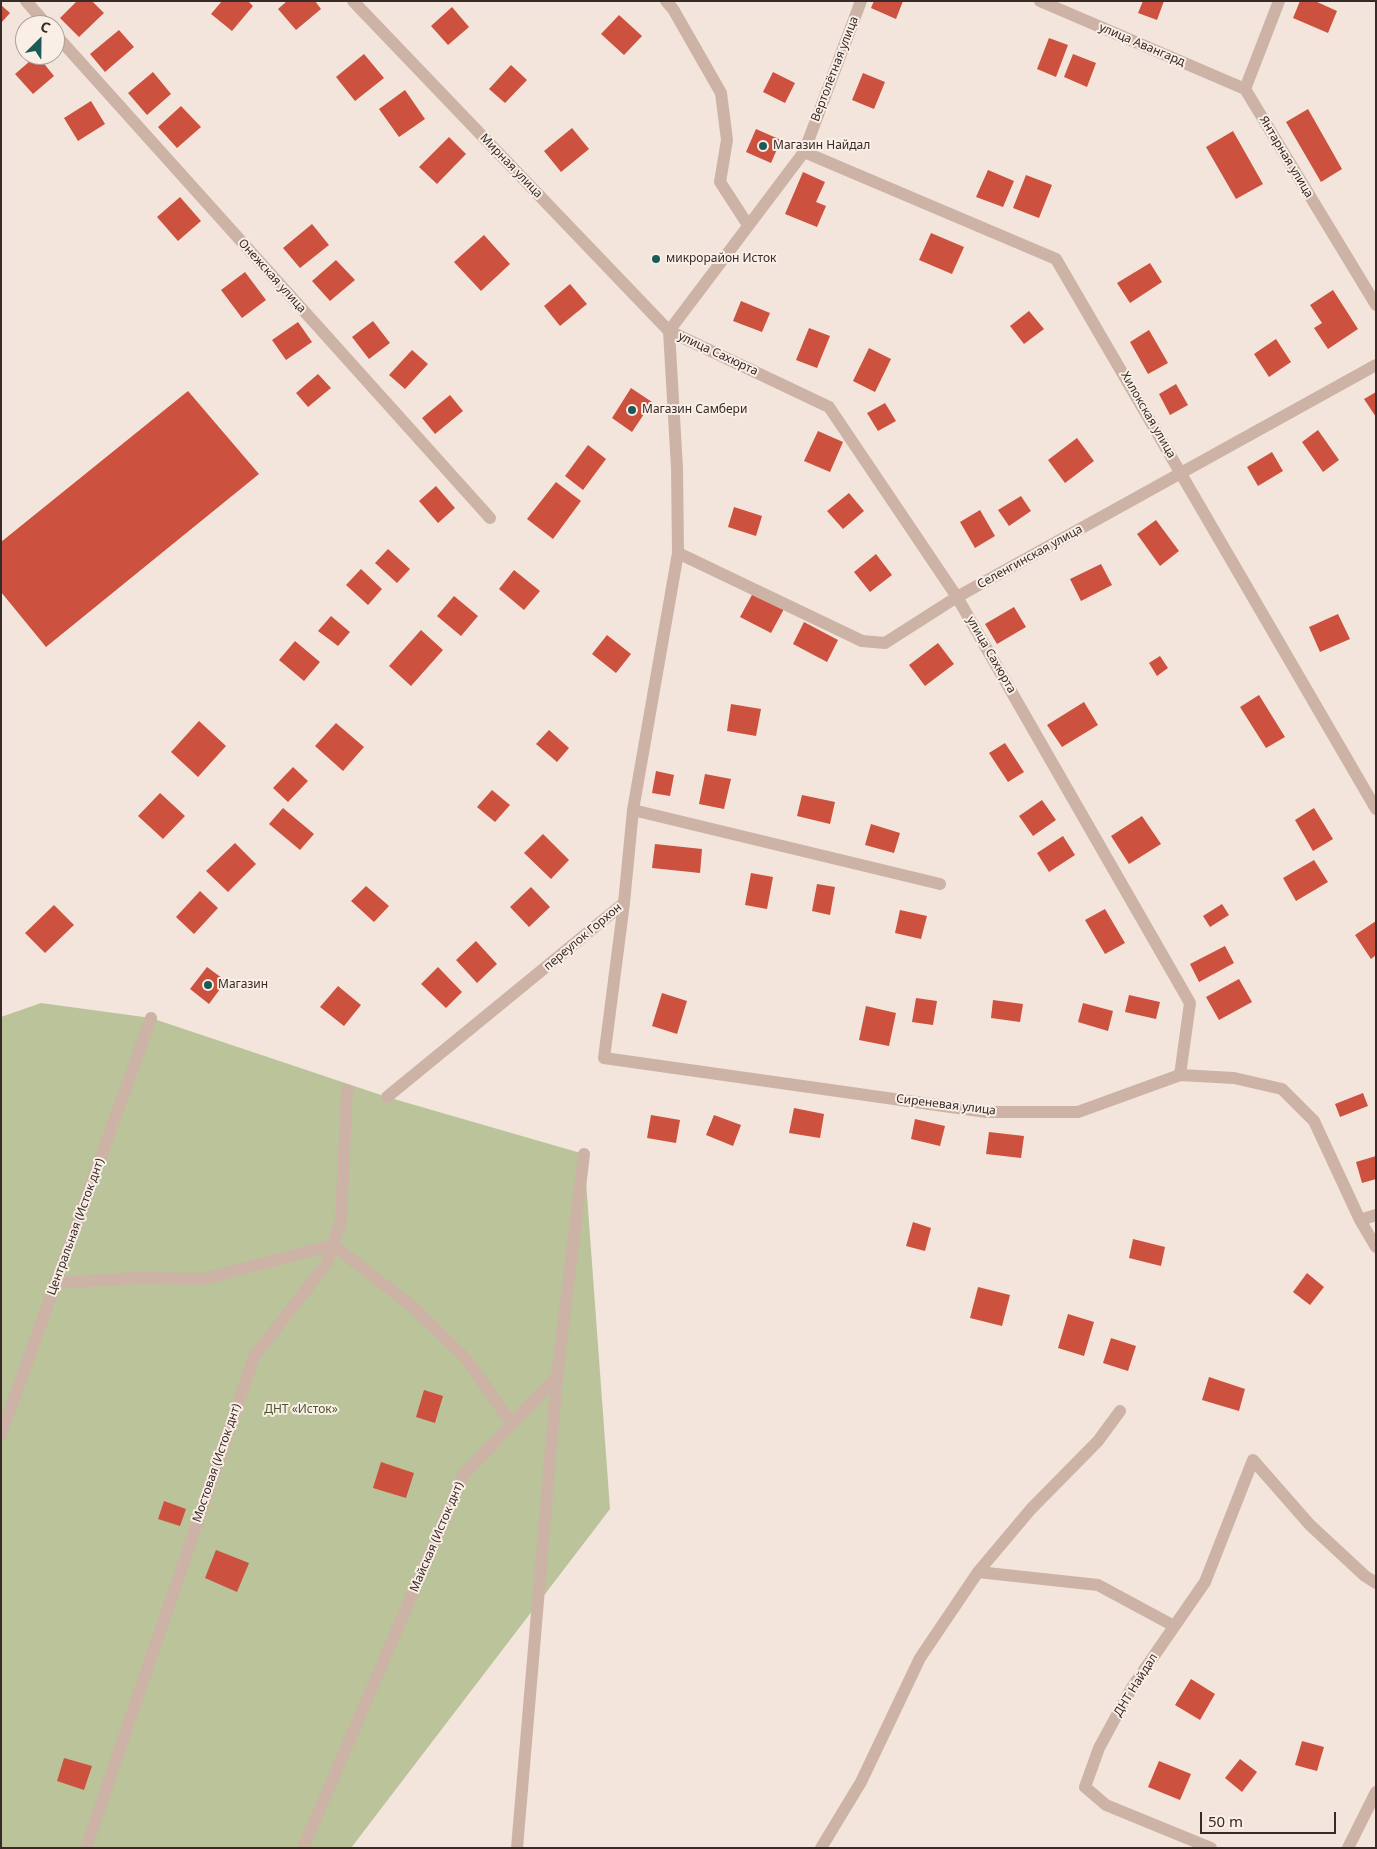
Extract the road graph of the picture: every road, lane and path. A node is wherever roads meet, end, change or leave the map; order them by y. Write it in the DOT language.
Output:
graph roads {
  1 [pos="26,1"];
  2 [pos="353,1"];
  3 [pos="666,1"];
  4 [pos="861,1"];
  5 [pos="1040,1"];
  6 [pos="1279,1"];
  7 [pos="38,15"];
  8 [pos="65,45"];
  9 [pos="1245,89"];
  10 [pos="804,152"];
  11 [pos="748,225"];
  12 [pos="1376,305"];
  13 [pos="669,331"];
  14 [pos="1376,365"];
  15 [pos="1182,473"];
  16 [pos="490,518"];
  17 [pos="678,553"];
  18 [pos="957,596"];
  19 [pos="1376,809"];
  20 [pos="633,810"];
  21 [pos="940,884"];
  22 [pos="624,904"];
  23 [pos="151,1018"];
  24 [pos="1180,1076"];
  25 [pos="347,1090"];
  26 [pos="387,1097"];
  27 [pos="584,1154"];
  28 [pos="1376,1214"];
  29 [pos="1360,1220"];
  30 [pos="333,1244"];
  31 [pos="1376,1247"];
  32 [pos="56,1283"];
  33 [pos="558,1377"];
  34 [pos="1120,1411"];
  35 [pos="512,1424"];
  36 [pos="1,1435"];
  37 [pos="978,1572"];
  38 [pos="1376,1584"];
  39 [pos="1174,1626"];
  40 [pos="1376,1792"];
  41 [pos="86,1848"];
  42 [pos="303,1848"];
  43 [pos="518,1848"];
  44 [pos="821,1848"];
  45 [pos="1210,1848"];
  46 [pos="1348,1848"];
  1 -- 7 [label="street"];
  2 -- 13 [label="street, Мирная улица"];
  3 -- 11 [label="street"];
  4 -- 10 [label="street, Вертолётная улица"];
  5 -- 9 [label="street, улица Авангард"];
  6 -- 9 [label="street"];
  8 -- 16 [label="street, Онежская улица"];
  9 -- 12 [label="street, Янтарная улица"];
  10 -- 11 [label="street, Вертолётная улица"];
  10 -- 15 [label="street, Хилокская улица"];
  11 -- 13 [label="street, Вертолётная улица"];
  13 -- 17 [label="street, переулок Горхон"];
  13 -- 18 [label="street, улица Сахюрта"];
  14 -- 15 [label="street, Селенгинская улица"];
  15 -- 18 [label="street, Селенгинская улица"];
  15 -- 19 [label="street, Хилокская улица"];
  17 -- 18 [label="street, Селенгинская улица"];
  17 -- 20 [label="street, переулок Горхон"];
  18 -- 24 [label="street, улица Сахюрта"];
  20 -- 21 [label="street"];
  20 -- 22 [label="street, переулок Горхон"];
  22 -- 24 [label="street, Сиреневая улица"];
  22 -- 26 [label="street, переулок Горхон"];
  23 -- 32 [label="street, Центральная (Исток днт)"];
  24 -- 29 [label="street, Сиреневая улица"];
  25 -- 30 [label="street, Мостовая (Исток днт)"];
  27 -- 33 [label="street"];
  28 -- 29 [label="street"];
  29 -- 31 [label="street"];
  30 -- 32 [label="street"];
  30 -- 35 [label="street"];
  30 -- 41 [label="street, Мостовая (Исток днт)"];
  32 -- 36 [label="street, Центральная (Исток днт)"];
  33 -- 35 [label="street, Майская (Исток днт)"];
  33 -- 43 [label="street"];
  34 -- 37 [label="street"];
  35 -- 42 [label="street, Майская (Исток днт)"];
  37 -- 39 [label="street"];
  37 -- 44 [label="street"];
  38 -- 39 [label="street, ДНТ Найдал"];
  39 -- 45 [label="street, ДНТ Найдал"];
  40 -- 46 [label="street"];
}
